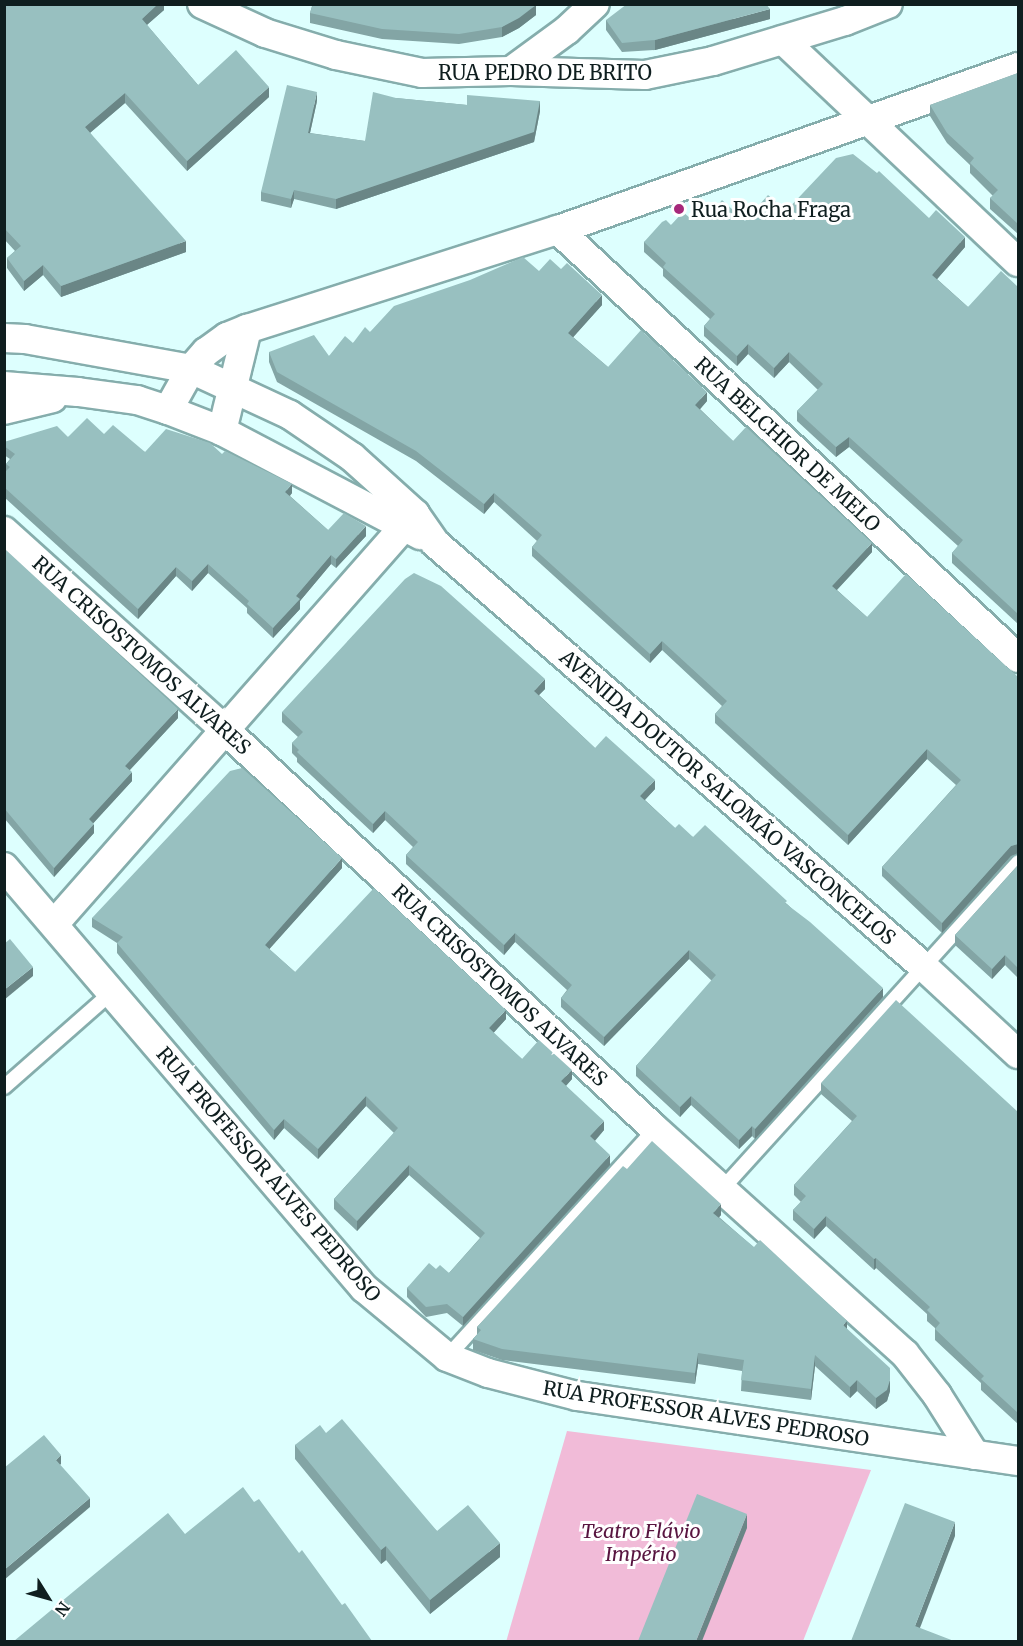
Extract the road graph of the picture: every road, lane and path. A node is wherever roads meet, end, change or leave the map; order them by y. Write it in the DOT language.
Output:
graph roads {
  1 [pos="202,4"];
  2 [pos="595,4"];
  3 [pos="888,4"];
  4 [pos="783,40"];
  5 [pos="1018,67"];
  6 [pos="511,71"];
  7 [pos="869,119"];
  8 [pos="558,230"];
  9 [pos="1018,262"];
  10 [pos="247,329"];
  11 [pos="4,338"];
  12 [pos="191,369"];
  13 [pos="4,387"];
  14 [pos="232,387"];
  15 [pos="78,392"];
  16 [pos="4,410"];
  17 [pos="168,410"];
  18 [pos="222,431"];
  19 [pos="409,521"];
  20 [pos="4,531"];
  21 [pos="1018,658"];
  22 [pos="225,730"];
  23 [pos="1018,862"];
  24 [pos="4,867"];
  25 [pos="55,923"];
  26 [pos="924,967"];
  27 [pos="112,992"];
  28 [pos="1018,1054"];
  29 [pos="4,1087"];
  30 [pos="655,1129"];
  31 [pos="722,1189"];
  32 [pos="447,1357"];
  33 [pos="975,1455"];
  34 [pos="1018,1461"];
  1 -- 6 [label="street, RUA PEDRO DE BRITO"];
  2 -- 6 [label="street"];
  3 -- 4 [label="street, RUA PEDRO DE BRITO"];
  4 -- 6 [label="street, RUA PEDRO DE BRITO"];
  4 -- 7 [label="street"];
  5 -- 7 [label="street"];
  7 -- 8 [label="street"];
  7 -- 9 [label="street"];
  8 -- 10 [label="street"];
  8 -- 21 [label="street, RUA BELCHIOR DE MELO"];
  10 -- 12 [label="street"];
  10 -- 14 [label="street"];
  11 -- 12 [label="street, AVENIDA DOUTOR SALOMÃO VASCONCELOS"];
  12 -- 14 [label="street, AVENIDA DOUTOR SALOMÃO VASCONCELOS"];
  12 -- 17 [label="street"];
  13 -- 15 [label="street, AVENIDA DOUTOR SALOMÃO VASCONCELOS"];
  14 -- 18 [label="street"];
  14 -- 19 [label="street, AVENIDA DOUTOR SALOMÃO VASCONCELOS"];
  15 -- 16 [label="street"];
  15 -- 17 [label="street, AVENIDA DOUTOR SALOMÃO VASCONCELOS"];
  17 -- 18 [label="street, AVENIDA DOUTOR SALOMÃO VASCONCELOS"];
  18 -- 19 [label="street, AVENIDA DOUTOR SALOMÃO VASCONCELOS"];
  19 -- 22 [label="street"];
  19 -- 26 [label="street, AVENIDA DOUTOR SALOMÃO VASCONCELOS"];
  20 -- 22 [label="street, RUA CRISOSTOMOS ALVARES"];
  22 -- 25 [label="street"];
  22 -- 30 [label="street, RUA CRISOSTOMOS ALVARES"];
  23 -- 26 [label="lane"];
  24 -- 25 [label="street, RUA PROFESSOR ALVES PEDROSO"];
  25 -- 27 [label="street, RUA PROFESSOR ALVES PEDROSO"];
  26 -- 28 [label="street, AVENIDA DOUTOR SALOMÃO VASCONCELOS"];
  26 -- 31 [label="lane"];
  27 -- 29 [label="lane"];
  27 -- 32 [label="street, RUA PROFESSOR ALVES PEDROSO"];
  30 -- 31 [label="street, RUA CRISOSTOMOS ALVARES"];
  30 -- 32 [label="lane"];
  31 -- 33 [label="street, RUA CRISOSTOMOS ALVARES"];
  32 -- 33 [label="street, RUA PROFESSOR ALVES PEDROSO"];
  33 -- 34 [label="street, RUA PROFESSOR ALVES PEDROSO"];
}
